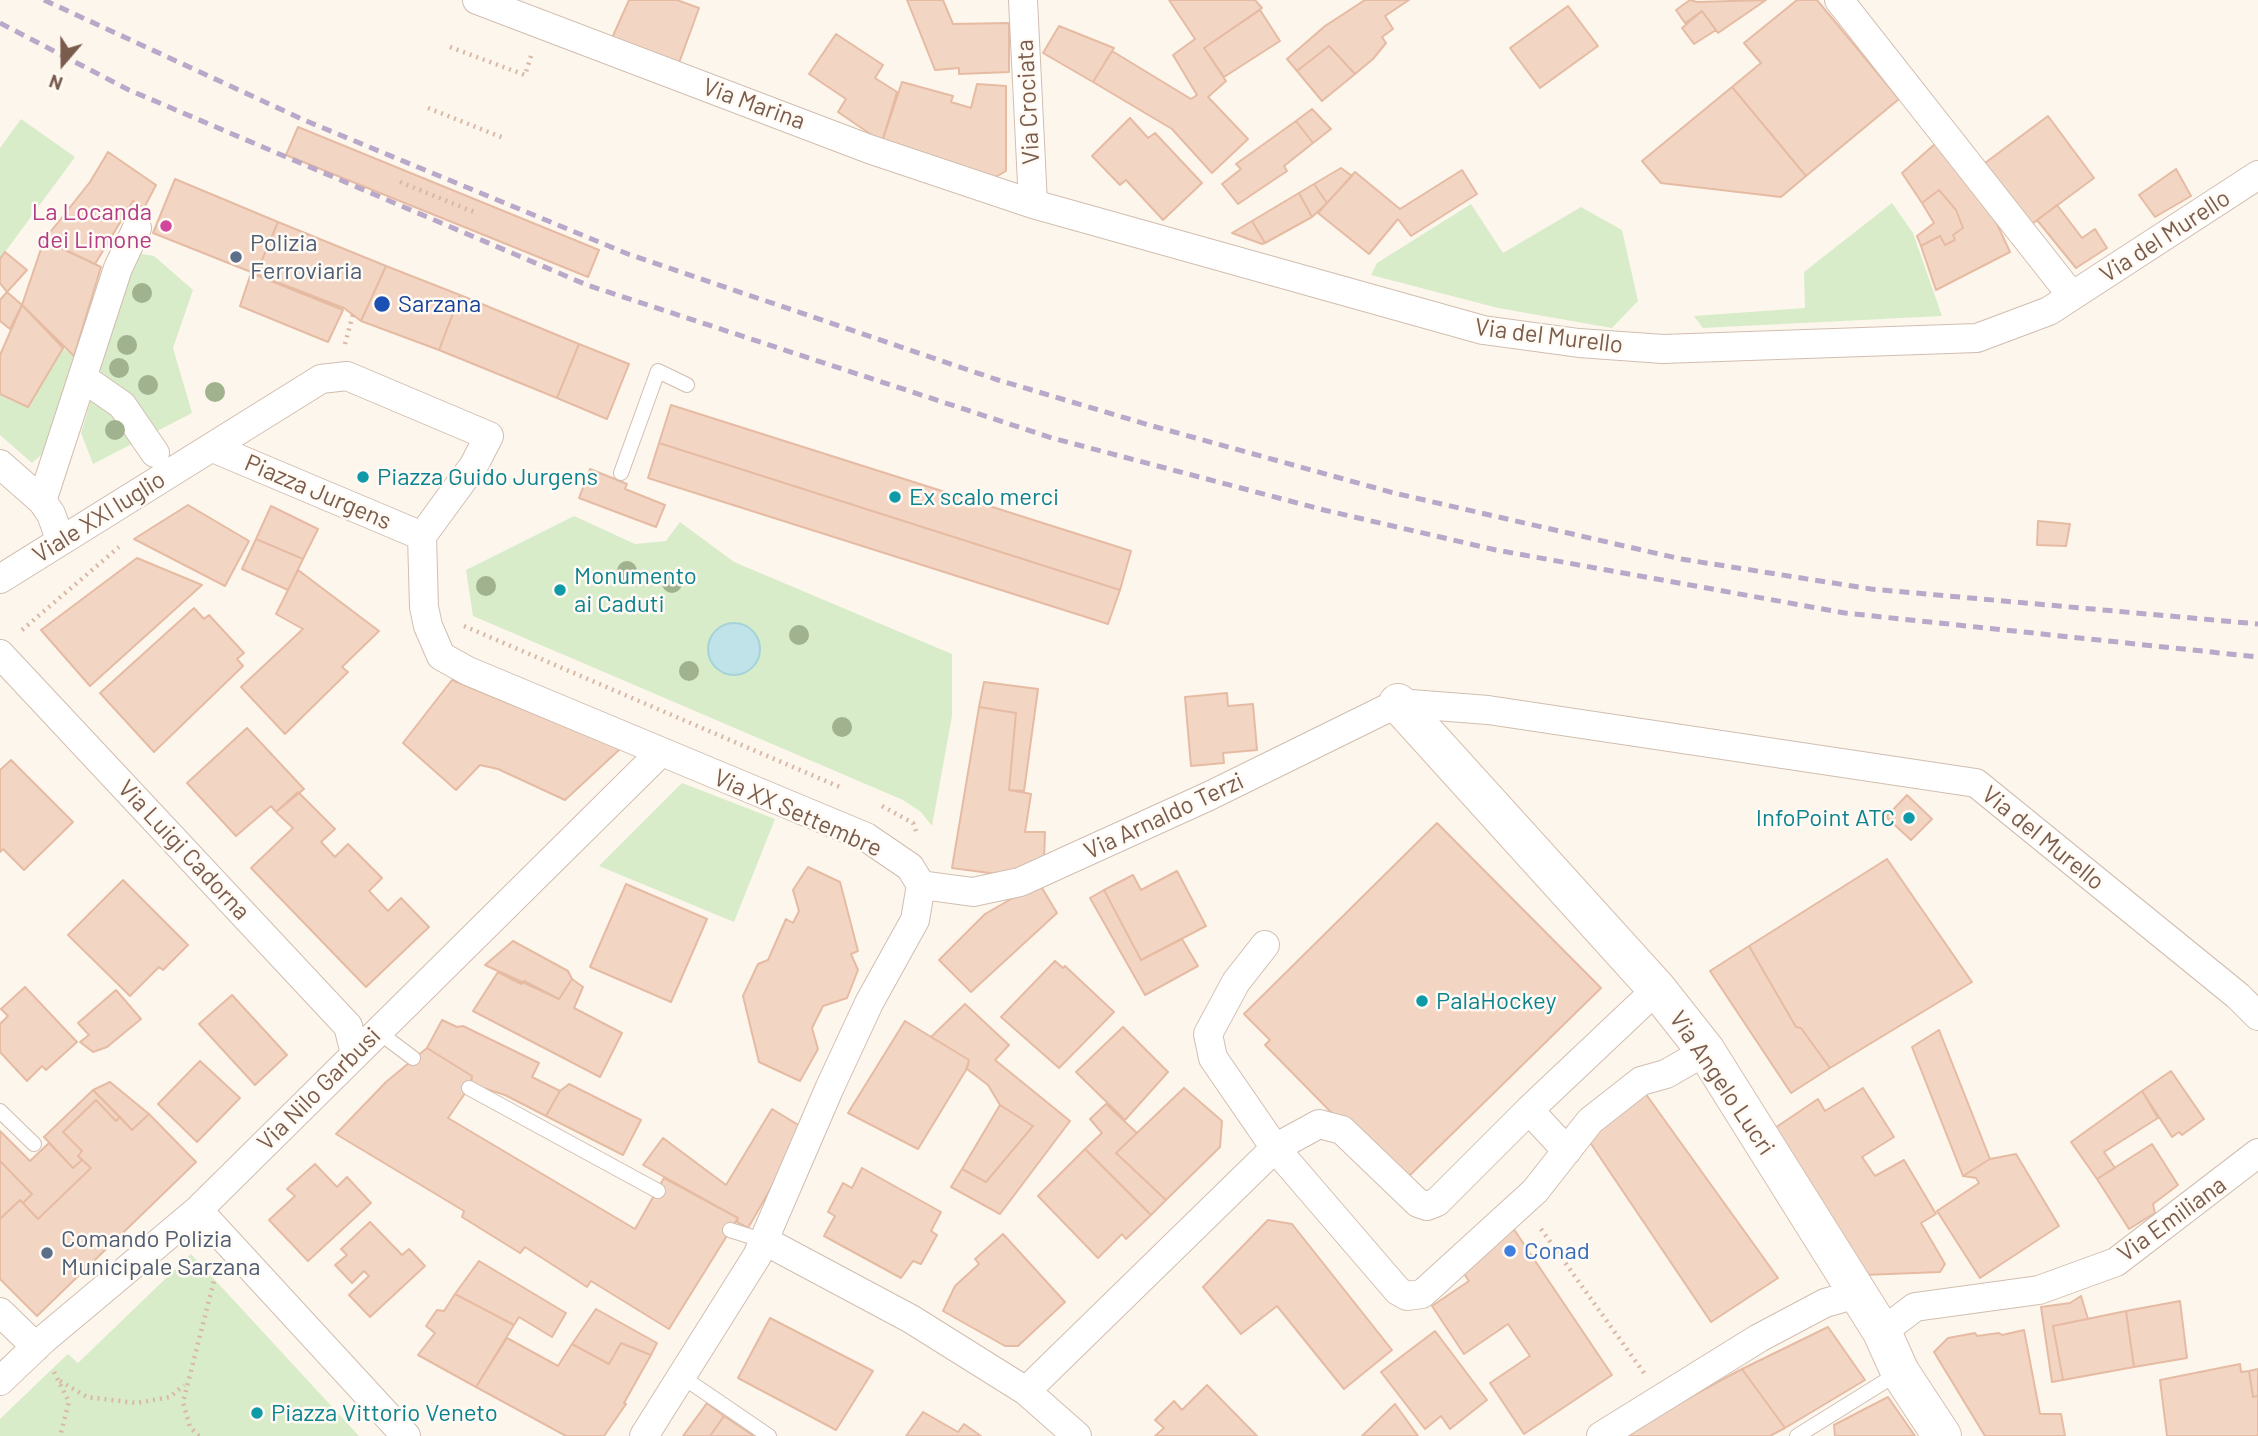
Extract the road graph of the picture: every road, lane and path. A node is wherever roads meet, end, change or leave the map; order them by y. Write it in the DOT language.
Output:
graph roads {
  1 [pos="477,0"];
  2 [pos="1023,0"];
  3 [pos="1839,0"];
  4 [pos="450,47"];
  5 [pos="525,75"];
  6 [pos="428,108"];
  7 [pos="506,139"];
  8 [pos="2258,175"];
  9 [pos="400,182"];
  10 [pos="1033,204"];
  11 [pos="474,212"];
  12 [pos="137,228"];
  13 [pos="2072,296"];
  14 [pos="353,314"];
  15 [pos="342,355"];
  16 [pos="83,378"];
  17 [pos="687,385"];
  18 [pos="206,452"];
  19 [pos="155,453"];
  20 [pos="0,464"];
  21 [pos="621,473"];
  22 [pos="42,501"];
  23 [pos="422,536"];
  24 [pos="60,540"];
  25 [pos="101,561"];
  26 [pos="0,579"];
  27 [pos="460,624"];
  28 [pos="20,631"];
  29 [pos="0,654"];
  30 [pos="1398,703"];
  31 [pos="660,753"];
  32 [pos="850,792"];
  33 [pos="876,803"];
  34 [pos="916,876"];
  35 [pos="1265,945"];
  36 [pos="1657,989"];
  37 [pos="2238,996"];
  38 [pos="2258,1016"];
  39 [pos="2258,1029"];
  40 [pos="377,1031"];
  41 [pos="1706,1051"];
  42 [pos="355,1053"];
  43 [pos="414,1058"];
  44 [pos="469,1088"];
  45 [pos="1529,1110"];
  46 [pos="0,1111"];
  47 [pos="34,1144"];
  48 [pos="1275,1148"];
  49 [pos="1567,1151"];
  50 [pos="2258,1153"];
  51 [pos="658,1191"];
  52 [pos="1522,1202"];
  53 [pos="198,1210"];
  54 [pos="730,1230"];
  55 [pos="225,1239"];
  56 [pos="765,1241"];
  57 [pos="1856,1294"];
  58 [pos="0,1312"];
  59 [pos="1882,1332"];
  60 [pos="44,1358"];
  61 [pos="1900,1372"];
  62 [pos="681,1376"];
  63 [pos="0,1381"];
  64 [pos="60,1381"];
  65 [pos="185,1385"];
  66 [pos="1026,1391"];
  67 [pos="1661,1396"];
  68 [pos="60,1436"];
  69 [pos="199,1436"];
  70 [pos="406,1436"];
  71 [pos="644,1436"];
  72 [pos="769,1436"];
  73 [pos="1077,1436"];
  74 [pos="1601,1436"];
  75 [pos="1797,1436"];
  76 [pos="1942,1436"];
  1 -- 10 [label="street, Via Marina"];
  2 -- 10 [label="street, Via Crociata"];
  3 -- 13 [label="street, Via del Murello"];
  4 -- 5 [label="path"];
  6 -- 7 [label="path"];
  8 -- 13 [label="street, Via del Murello"];
  9 -- 11 [label="path"];
  10 -- 13 [label="street, Via del Murello"];
  12 -- 16 [label="street"];
  14 -- 15 [label="path"];
  16 -- 19 [label="street"];
  16 -- 22 [label="street"];
  17 -- 21 [label="lane"];
  18 -- 23 [label="street, Piazza Jurgens"];
  18 -- 23 [label="street"];
  18 -- 24 [label="street, Viale XXI luglio"];
  20 -- 22 [label="street"];
  22 -- 24 [label="street"];
  23 -- 31 [label="street, Via XX Settembre"];
  24 -- 26 [label="street, Viale XXI luglio"];
  25 -- 28 [label="path"];
  27 -- 32 [label="path"];
  29 -- 42 [label="street, Via Luigi Cadorna"];
  30 -- 34 [label="street, Via Arnaldo Terzi"];
  30 -- 36 [label="street, Via Angelo Lucri"];
  30 -- 37 [label="street, Via del Murello"];
  31 -- 34 [label="street, Via XX Settembre"];
  31 -- 40 [label="street, Via Nilo Garbusi"];
  33 -- 34 [label="path"];
  34 -- 56 [label="street"];
  35 -- 48 [label="street"];
  36 -- 41 [label="street, Via Angelo Lucri"];
  36 -- 45 [label="street"];
  37 -- 38 [label="street, Via del Murello"];
  37 -- 39 [label="street, Via del Murello"];
  40 -- 42 [label="street, Via Nilo Garbusi"];
  40 -- 43 [label="lane"];
  41 -- 49 [label="street"];
  41 -- 57 [label="street, Via Angelo Lucri"];
  42 -- 53 [label="street, Via Nilo Garbusi"];
  44 -- 51 [label="lane"];
  45 -- 48 [label="street"];
  45 -- 49 [label="street"];
  46 -- 47 [label="lane"];
  48 -- 52 [label="street"];
  48 -- 66 [label="street"];
  49 -- 52 [label="street"];
  50 -- 59 [label="street, Via Emiliana"];
  52 -- 67 [label="path"];
  53 -- 55 [label="street"];
  53 -- 60 [label="street"];
  54 -- 56 [label="lane"];
  55 -- 65 [label="path"];
  55 -- 70 [label="street"];
  56 -- 62 [label="street"];
  56 -- 66 [label="street"];
  57 -- 59 [label="street, Via Angelo Lucri"];
  57 -- 67 [label="street"];
  58 -- 60 [label="street"];
  59 -- 61 [label="street, Via Angelo Lucri"];
  60 -- 63 [label="street"];
  60 -- 64 [label="path"];
  61 -- 75 [label="lane"];
  61 -- 76 [label="street, Via Angelo Lucri"];
  62 -- 71 [label="street"];
  62 -- 72 [label="lane"];
  64 -- 65 [label="path"];
  64 -- 68 [label="path"];
  65 -- 69 [label="path"];
  66 -- 73 [label="street"];
  67 -- 74 [label="street"];
}
